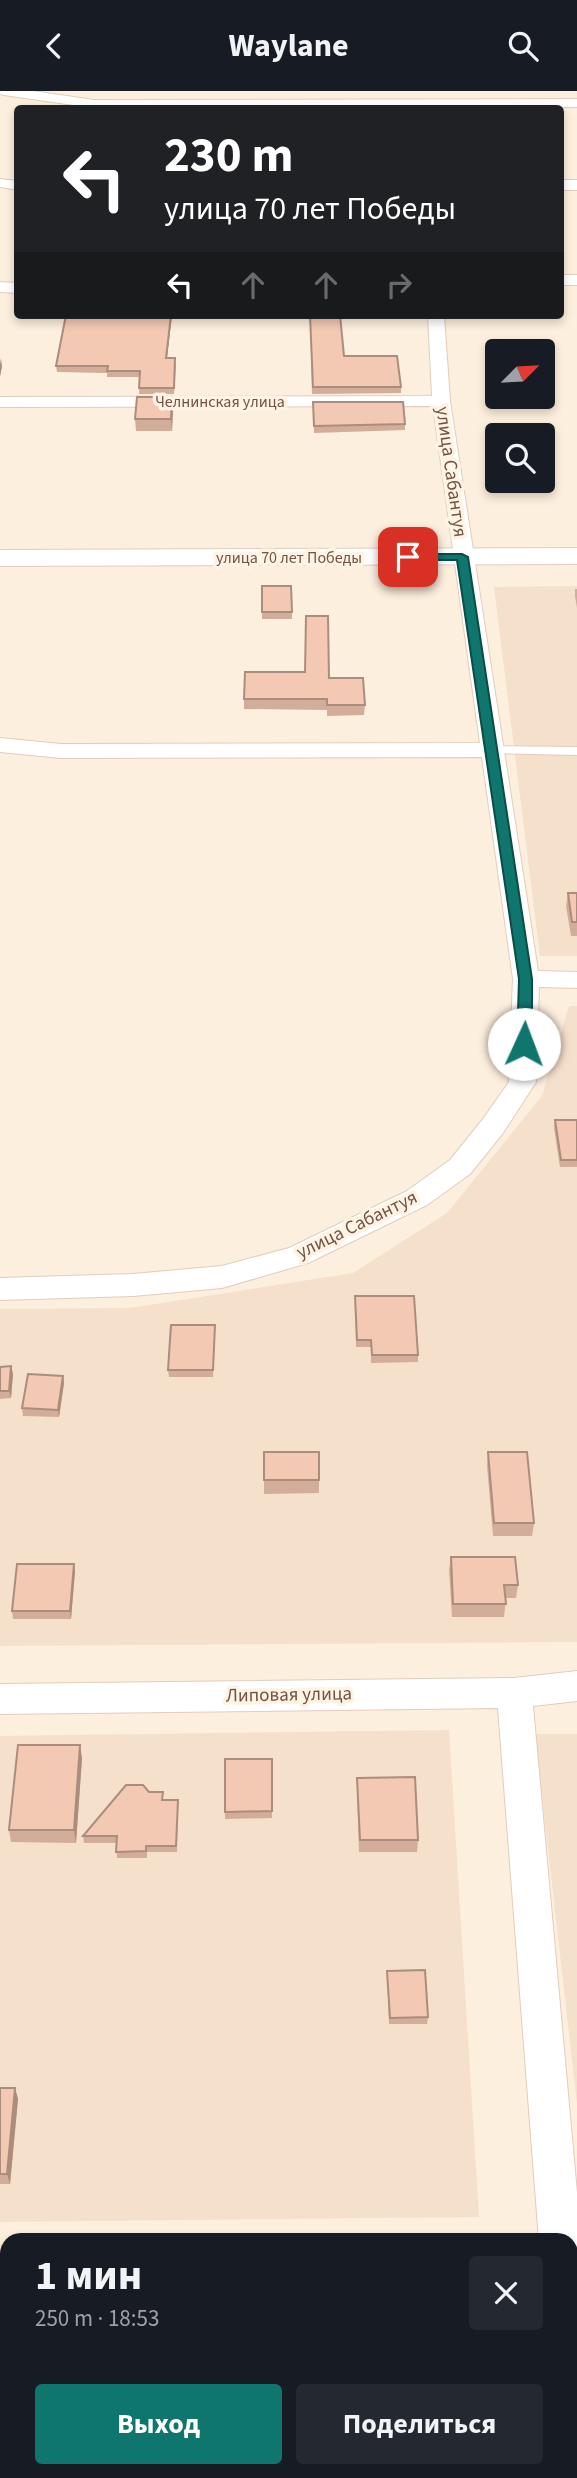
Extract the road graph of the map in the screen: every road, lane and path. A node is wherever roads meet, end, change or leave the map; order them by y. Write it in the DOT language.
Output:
graph roads {
  1 [pos="4,91"];
  2 [pos="577,103"];
  3 [pos="436,319"];
  4 [pos="441,401"];
  5 [pos="0,402"];
  6 [pos="577,556"];
  7 [pos="462,557"];
  8 [pos="0,558"];
  9 [pos="0,745"];
  10 [pos="493,750"];
  11 [pos="577,751"];
  12 [pos="526,979"];
  13 [pos="577,980"];
  14 [pos="0,1289"];
  15 [pos="577,1686"];
  16 [pos="514,1693"];
  17 [pos="0,1699"];
  18 [pos="560,2233"];
  1 -- 2 [label="street"];
  3 -- 4 [label="street, улица Сабантуя"];
  4 -- 5 [label="street, Челнинская улица"];
  4 -- 7 [label="street, улица Сабантуя"];
  6 -- 7 [label="street, улица 70 лет Победы"];
  7 -- 8 [label="street, улица 70 лет Победы"];
  7 -- 10 [label="street, улица Сабантуя"];
  9 -- 10 [label="street"];
  10 -- 11 [label="lane"];
  10 -- 12 [label="street, улица Сабантуя"];
  12 -- 13 [label="street"];
  12 -- 14 [label="street, улица Сабантуя"];
  15 -- 16 [label="street, Липовая улица"];
  16 -- 17 [label="street, Липовая улица"];
  16 -- 18 [label="street"];
}
